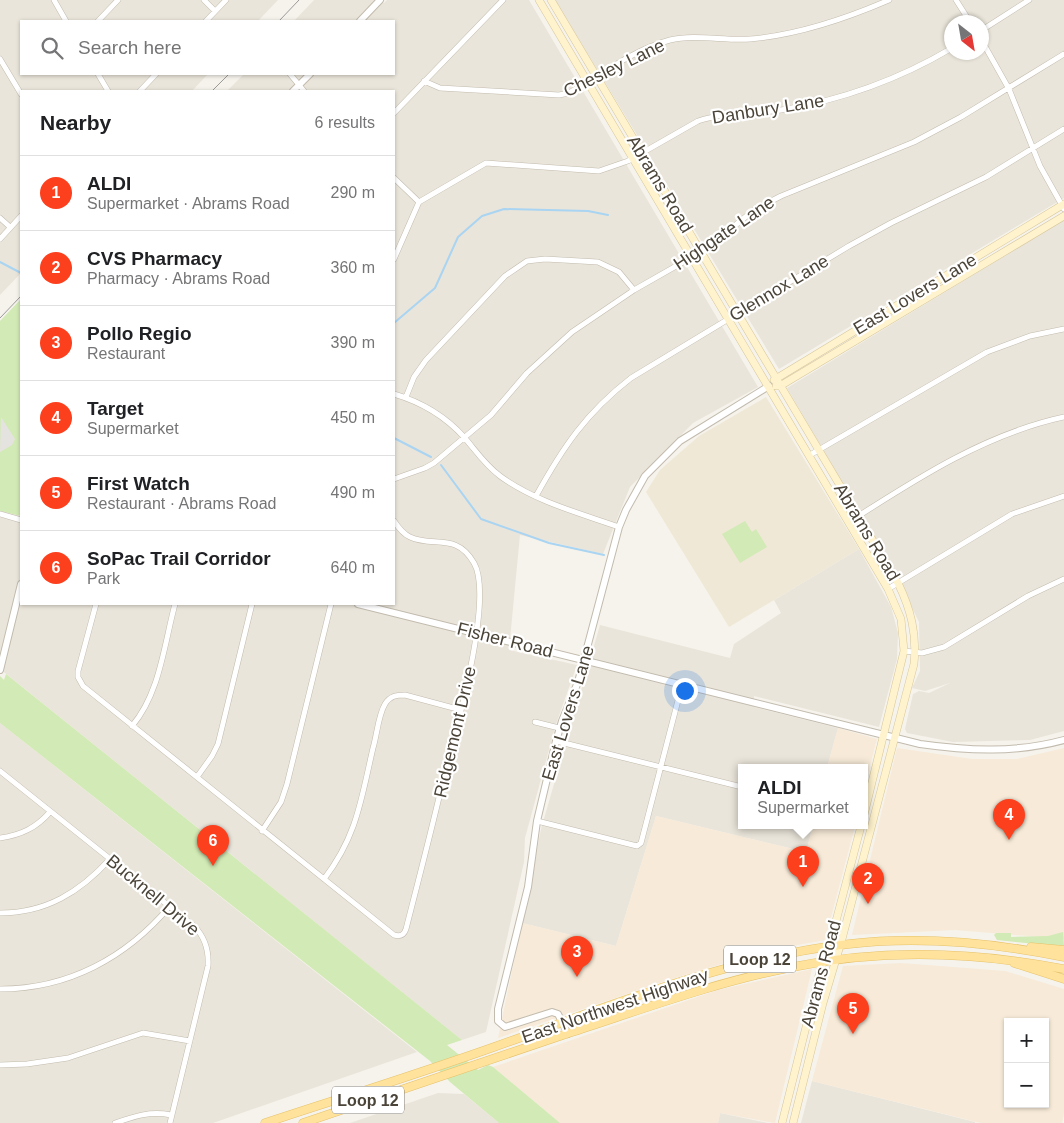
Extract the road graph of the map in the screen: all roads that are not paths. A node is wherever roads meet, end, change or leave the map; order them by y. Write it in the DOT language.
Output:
graph roads {
  1 [pos="54,0"];
  2 [pos="118,0"];
  3 [pos="204,0"];
  4 [pos="226,0"];
  5 [pos="380,0"];
  6 [pos="503,0"];
  7 [pos="539,0"];
  8 [pos="551,0"];
  9 [pos="889,0"];
  10 [pos="956,0"];
  11 [pos="1029,0"];
  12 [pos="215,12"];
  13 [pos="966,15"];
  14 [pos="65,20"];
  15 [pos="99,20"];
  16 [pos="207,20"];
  17 [pos="361,20"];
  18 [pos="989,26"];
  19 [pos="944,52"];
  20 [pos="989,53"];
  21 [pos="1064,54"];
  22 [pos="0,59"];
  23 [pos="99,75"];
  24 [pos="155,75"];
  25 [pos="291,75"];
  26 [pos="309,75"];
  27 [pos="597,77"];
  28 [pos="424,81"];
  29 [pos="588,82"];
  30 [pos="299,84"];
  31 [pos="1009,88"];
  32 [pos="107,90"];
  33 [pos="141,90"];
  34 [pos="294,90"];
  35 [pos="303,90"];
  36 [pos="20,92"];
  37 [pos="395,112"];
  38 [pos="1064,129"];
  39 [pos="1033,148"];
  40 [pos="642,152"];
  41 [pos="633,157"];
  42 [pos="395,179"];
  43 [pos="420,202"];
  44 [pos="1063,206"];
  45 [pos="1064,216"];
  46 [pos="20,217"];
  47 [pos="0,218"];
  48 [pos="10,227"];
  49 [pos="0,239"];
  50 [pos="701,252"];
  51 [pos="395,257"];
  52 [pos="692,257"];
  53 [pos="634,290"];
  54 [pos="910,296"];
  55 [pos="916,305"];
  56 [pos="738,314"];
  57 [pos="728,318"];
  58 [pos="1064,329"];
  59 [pos="776,378"];
  60 [pos="769,386"];
  61 [pos="780,386"];
  62 [pos="395,394"];
  63 [pos="406,397"];
  64 [pos="1064,417"];
  65 [pos="464,437"];
  66 [pos="819,450"];
  67 [pos="810,456"];
  68 [pos="395,479"];
  69 [pos="536,496"];
  70 [pos="1064,496"];
  71 [pos="0,514"];
  72 [pos="858,516"];
  73 [pos="20,520"];
  74 [pos="395,522"];
  75 [pos="849,522"];
  76 [pos="619,527"];
  77 [pos="1064,579"];
  78 [pos="898,583"];
  79 [pos="20,588"];
  80 [pos="888,589"];
  81 [pos="96,605"];
  82 [pos="174,605"];
  83 [pos="252,605"];
  84 [pos="331,605"];
  85 [pos="362,605"];
  86 [pos="912,617"];
  87 [pos="901,619"];
  88 [pos="476,633"];
  89 [pos="904,651"];
  90 [pos="915,653"];
  91 [pos="585,660"];
  92 [pos="0,670"];
  93 [pos="682,685"];
  94 [pos="461,710"];
  95 [pos="535,722"];
  96 [pos="132,726"];
  97 [pos="560,728"];
  98 [pos="885,736"];
  99 [pos="894,738"];
  100 [pos="1064,740"];
  101 [pos="556,741"];
  102 [pos="662,767"];
  103 [pos="0,771"];
  104 [pos="197,777"];
  105 [pos="738,786"];
  106 [pos="868,801"];
  107 [pos="50,812"];
  108 [pos="868,818"];
  109 [pos="536,820"];
  110 [pos="873,820"];
  111 [pos="860,829"];
  112 [pos="262,830"];
  113 [pos="0,838"];
  114 [pos="110,858"];
  115 [pos="324,879"];
  116 [pos="170,906"];
  117 [pos="0,913"];
  118 [pos="841,945"];
  119 [pos="987,945"];
  120 [pos="829,946"];
  121 [pos="1014,949"];
  122 [pos="1064,950"];
  123 [pos="1064,957"];
  124 [pos="986,958"];
  125 [pos="835,960"];
  126 [pos="1005,960"];
  127 [pos="824,962"];
  128 [pos="1064,969"];
  129 [pos="1064,979"];
  130 [pos="0,989"];
  131 [pos="660,990"];
  132 [pos="664,1002"];
  133 [pos="563,1023"];
  134 [pos="568,1034"];
  135 [pos="190,1041"];
  136 [pos="799,1058"];
  137 [pos="808,1061"];
  138 [pos="0,1065"];
  139 [pos="171,1115"];
  140 [pos="286,1119"];
  141 [pos="276,1121"];
  142 [pos="115,1123"];
  143 [pos="170,1123"];
  144 [pos="265,1123"];
  145 [pos="303,1123"];
  146 [pos="782,1123"];
  147 [pos="793,1123"];
  1 -- 14 [label="street"];
  2 -- 15 [label="street"];
  3 -- 12 [label="street"];
  4 -- 12 [label="street"];
  5 -- 17 [label="street"];
  6 -- 28 [label="street"];
  7 -- 29 [label="main road, Abrams Road"];
  8 -- 27 [label="main road, Abrams Road"];
  9 -- 27 [label="street, Chesley Lane"];
  10 -- 13 [label="street"];
  11 -- 18 [label="street"];
  12 -- 16 [label="street"];
  19 -- 40 [label="street, Danbury Lane"];
  20 -- 31 [label="street"];
  21 -- 31 [label="street, Highgate Lane"];
  22 -- 36 [label="street"];
  23 -- 32 [label="street"];
  24 -- 33 [label="street"];
  25 -- 30 [label="street"];
  26 -- 30 [label="street"];
  27 -- 29 [label="street, Chesley Lane"];
  27 -- 40 [label="main road, Abrams Road"];
  28 -- 29 [label="street, Chesley Lane"];
  28 -- 37 [label="street"];
  29 -- 41 [label="main road, Abrams Road"];
  30 -- 34 [label="street"];
  30 -- 35 [label="street"];
  31 -- 39 [label="street"];
  31 -- 50 [label="street, Highgate Lane"];
  38 -- 39 [label="street, Glennox Lane"];
  39 -- 44 [label="street"];
  39 -- 56 [label="street, Glennox Lane"];
  40 -- 41 [label="street, Danbury Lane"];
  40 -- 50 [label="main road, Abrams Road"];
  41 -- 43 [label="street, Danbury Lane"];
  41 -- 52 [label="main road, Abrams Road"];
  42 -- 43 [label="street"];
  43 -- 51 [label="street"];
  44 -- 54 [label="main road, East Lovers Lane"];
  45 -- 55 [label="main road, East Lovers Lane"];
  46 -- 48 [label="street"];
  47 -- 48 [label="street"];
  48 -- 49 [label="street"];
  50 -- 52 [label="street, Highgate Lane"];
  50 -- 56 [label="main road, Abrams Road"];
  52 -- 53 [label="street, Highgate Lane"];
  52 -- 57 [label="main road, Abrams Road"];
  53 -- 63 [label="street"];
  53 -- 65 [label="street, Highgate Lane"];
  54 -- 55 [label="main road"];
  54 -- 59 [label="main road, East Lovers Lane"];
  55 -- 61 [label="main road, East Lovers Lane"];
  56 -- 57 [label="street, Glennox Lane"];
  56 -- 59 [label="main road, Abrams Road"];
  57 -- 60 [label="main road, Abrams Road"];
  57 -- 69 [label="street, Glennox Lane"];
  58 -- 66 [label="street"];
  59 -- 60 [label="main road, East Lovers Lane"];
  59 -- 61 [label="main road, Abrams Road"];
  60 -- 61 [label="main road"];
  60 -- 67 [label="main road, Abrams Road"];
  60 -- 76 [label="street, East Lovers Lane"];
  61 -- 66 [label="main road, Abrams Road"];
  62 -- 63 [label="street"];
  63 -- 65 [label="street"];
  64 -- 72 [label="street"];
  65 -- 68 [label="street, Highgate Lane"];
  65 -- 69 [label="street"];
  66 -- 67 [label="street"];
  66 -- 72 [label="main road, Abrams Road"];
  67 -- 75 [label="main road, Abrams Road"];
  69 -- 76 [label="street"];
  70 -- 78 [label="street"];
  71 -- 73 [label="street"];
  72 -- 75 [label="street"];
  72 -- 78 [label="main road, Abrams Road"];
  74 -- 88 [label="street, Ridgemont Drive"];
  75 -- 80 [label="main road, Abrams Road"];
  76 -- 91 [label="street, East Lovers Lane"];
  77 -- 90 [label="street"];
  78 -- 80 [label="street"];
  78 -- 86 [label="main road, Abrams Road"];
  79 -- 92 [label="street"];
  80 -- 87 [label="main road, Abrams Road"];
  81 -- 96 [label="street"];
  82 -- 96 [label="street"];
  83 -- 104 [label="street"];
  84 -- 112 [label="street"];
  85 -- 88 [label="street, Fisher Road"];
  86 -- 87 [label="main road"];
  86 -- 90 [label="main road, Abrams Road"];
  87 -- 89 [label="main road, Abrams Road"];
  88 -- 91 [label="street, Fisher Road"];
  88 -- 94 [label="street, Ridgemont Drive"];
  89 -- 90 [label="street"];
  89 -- 98 [label="main road, Abrams Road"];
  90 -- 99 [label="main road, Abrams Road"];
  91 -- 93 [label="street, Fisher Road"];
  91 -- 97 [label="street, East Lovers Lane"];
  93 -- 98 [label="street, Fisher Road"];
  93 -- 102 [label="street"];
  94 -- 115 [label="street"];
  94 -- 115 [label="street, Ridgemont Drive"];
  95 -- 97 [label="street"];
  96 -- 104 [label="street"];
  97 -- 101 [label="street, East Lovers Lane"];
  98 -- 99 [label="street, Fisher Road"];
  98 -- 106 [label="main road, Abrams Road"];
  99 -- 100 [label="street, Fisher Road"];
  99 -- 110 [label="main road, Abrams Road"];
  101 -- 102 [label="street"];
  101 -- 109 [label="street, East Lovers Lane"];
  102 -- 105 [label="street"];
  102 -- 109 [label="street"];
  103 -- 107 [label="street, Bucknell Drive"];
  104 -- 112 [label="street"];
  107 -- 113 [label="street"];
  107 -- 114 [label="street, Bucknell Drive"];
  108 -- 110 [label="street"];
  109 -- 133 [label="street, East Lovers Lane"];
  110 -- 118 [label="main road, Abrams Road"];
  111 -- 120 [label="main road, Abrams Road"];
  112 -- 115 [label="street"];
  114 -- 116 [label="street, Bucknell Drive"];
  114 -- 117 [label="street"];
  116 -- 130 [label="street"];
  116 -- 135 [label="street, Bucknell Drive"];
  118 -- 119 [label="main road, East Northwest Highway / Loop 12"];
  118 -- 120 [label="main road, East Northwest Highway / Loop 12"];
  118 -- 125 [label="main road, Abrams Road"];
  119 -- 121 [label="main road, East Northwest Highway / Loop 12"];
  119 -- 124 [label="main road"];
  120 -- 127 [label="main road, Abrams Road"];
  120 -- 131 [label="main road, East Northwest Highway / Loop 12"];
  121 -- 122 [label="main road"];
  121 -- 123 [label="main road, East Northwest Highway / Loop 12"];
  124 -- 125 [label="main road, East Northwest Highway / Loop 12"];
  124 -- 126 [label="main road, East Northwest Highway / Loop 12"];
  125 -- 127 [label="main road, East Northwest Highway / Loop 12"];
  125 -- 137 [label="main road, Abrams Road"];
  126 -- 128 [label="main road, East Northwest Highway / Loop 12"];
  126 -- 129 [label="main road"];
  127 -- 132 [label="main road, East Northwest Highway / Loop 12"];
  127 -- 136 [label="main road, Abrams Road"];
  131 -- 132 [label="main road"];
  131 -- 133 [label="main road, East Northwest Highway / Loop 12"];
  132 -- 134 [label="main road, East Northwest Highway / Loop 12"];
  133 -- 134 [label="street"];
  133 -- 140 [label="main road, East Northwest Highway / Loop 12"];
  134 -- 145 [label="main road, East Northwest Highway / Loop 12"];
  135 -- 138 [label="street"];
  135 -- 139 [label="street, Bucknell Drive"];
  136 -- 137 [label="main road"];
  136 -- 146 [label="main road, Abrams Road"];
  137 -- 147 [label="main road, Abrams Road"];
  139 -- 142 [label="street"];
  139 -- 143 [label="street, Bucknell Drive"];
  140 -- 141 [label="main road, East Northwest Highway / Loop 12"];
  141 -- 144 [label="main road, East Northwest Highway / Loop 12"];
}
